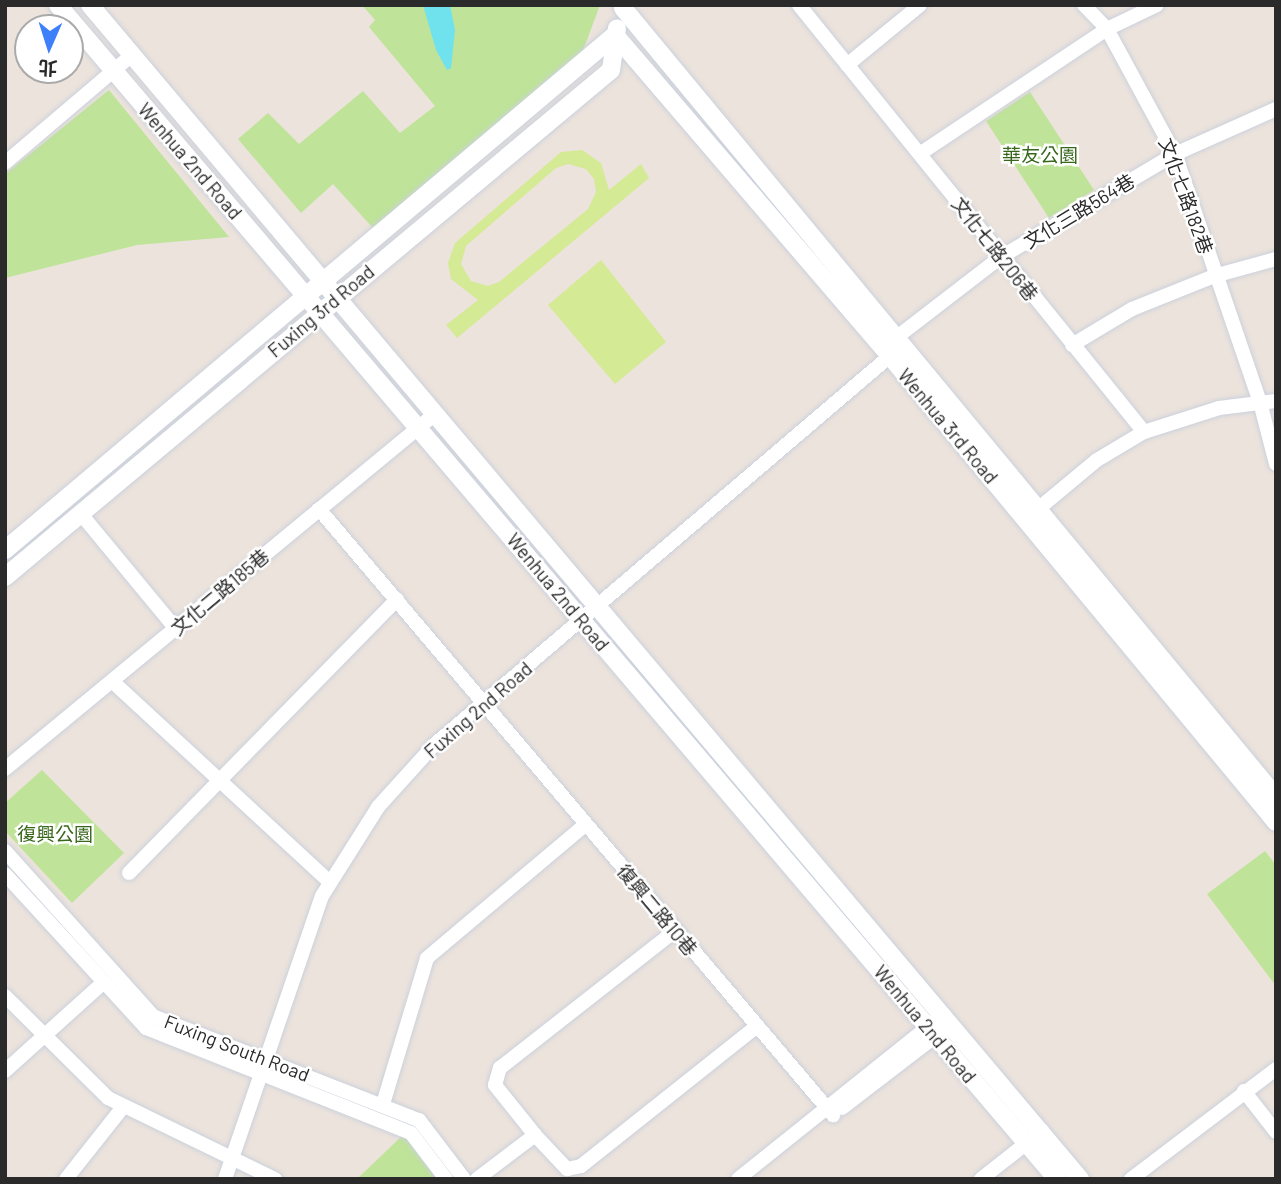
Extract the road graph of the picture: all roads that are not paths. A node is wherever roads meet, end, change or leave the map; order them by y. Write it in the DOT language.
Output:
graph roads {
  1 [pos="58,5"];
  2 [pos="90,5"];
  3 [pos="799,5"];
  4 [pos="920,5"];
  5 [pos="1084,5"];
  6 [pos="1157,5"];
  7 [pos="624,7"];
  8 [pos="1107,29"];
  9 [pos="615,35"];
  10 [pos="132,55"];
  11 [pos="847,65"];
  12 [pos="113,72"];
  13 [pos="1276,109"];
  14 [pos="921,153"];
  15 [pos="1175,154"];
  16 [pos="5,163"];
  17 [pos="1001,257"];
  18 [pos="1276,259"];
  19 [pos="1214,276"];
  20 [pos="326,282"];
  21 [pos="338,297"];
  22 [pos="315,304"];
  23 [pos="897,337"];
  24 [pos="1072,345"];
  25 [pos="890,356"];
  26 [pos="1276,401"];
  27 [pos="1261,402"];
  28 [pos="435,414"];
  29 [pos="418,427"];
  30 [pos="1144,432"];
  31 [pos="1276,464"];
  32 [pos="319,509"];
  33 [pos="80,514"];
  34 [pos="1031,514"];
  35 [pos="5,550"];
  36 [pos="5,577"];
  37 [pos="397,600"];
  38 [pos="598,610"];
  39 [pos="584,622"];
  40 [pos="176,629"];
  41 [pos="113,682"];
  42 [pos="485,701"];
  43 [pos="5,769"];
  44 [pos="216,780"];
  45 [pos="1276,797"];
  46 [pos="1276,822"];
  47 [pos="585,825"];
  48 [pos="5,851"];
  49 [pos="129,873"];
  50 [pos="5,874"];
  51 [pos="330,882"];
  52 [pos="675,931"];
  53 [pos="104,982"];
  54 [pos="5,996"];
  55 [pos="948,1018"];
  56 [pos="756,1027"];
  57 [pos="931,1032"];
  58 [pos="43,1037"];
  59 [pos="219,1049"];
  60 [pos="264,1066"];
  61 [pos="1276,1069"];
  62 [pos="5,1071"];
  63 [pos="1244,1091"];
  64 [pos="383,1104"];
  65 [pos="123,1107"];
  66 [pos="830,1111"];
  67 [pos="1042,1131"];
  68 [pos="1276,1132"];
  69 [pos="535,1135"];
  70 [pos="1027,1143"];
  71 [pos="234,1156"];
  72 [pos="66,1179"];
  73 [pos="225,1179"];
  74 [pos="275,1179"];
  75 [pos="446,1179"];
  76 [pos="464,1179"];
  77 [pos="477,1179"];
  78 [pos="738,1179"];
  79 [pos="753,1179"];
  80 [pos="981,1179"];
  81 [pos="1057,1179"];
  82 [pos="1080,1179"];
  83 [pos="1131,1179"];
  1 -- 12 [label="street, Wenhua 2nd Road"];
  2 -- 10 [label="street, Wenhua 2nd Road"];
  3 -- 11 [label="street, 文化七路206巷"];
  4 -- 11 [label="street"];
  5 -- 8 [label="street, 文化七路182巷"];
  6 -- 8 [label="street"];
  7 -- 9 [label="street, Fuxing 3rd Road"];
  7 -- 23 [label="street, Wenhua 3rd Road"];
  8 -- 14 [label="street"];
  8 -- 15 [label="street, 文化七路182巷"];
  9 -- 20 [label="street, Fuxing 3rd Road"];
  9 -- 21 [label="street, Fuxing 3rd Road"];
  9 -- 25 [label="street, Wenhua 3rd Road"];
  10 -- 12 [label="street"];
  10 -- 20 [label="street, Wenhua 2nd Road"];
  11 -- 14 [label="street, 文化七路206巷"];
  12 -- 16 [label="street"];
  12 -- 22 [label="street, Wenhua 2nd Road"];
  13 -- 15 [label="street, 文化三路564巷"];
  14 -- 17 [label="street, 文化七路206巷"];
  15 -- 17 [label="street, 文化三路564巷"];
  15 -- 19 [label="street, 文化七路182巷"];
  17 -- 23 [label="street, 文化三路564巷"];
  17 -- 24 [label="street, 文化七路206巷"];
  18 -- 19 [label="street"];
  19 -- 24 [label="street"];
  19 -- 27 [label="street, 文化七路182巷"];
  20 -- 21 [label="street, Wenhua 2nd Road"];
  20 -- 22 [label="street, Fuxing 3rd Road"];
  21 -- 22 [label="street, Fuxing 3rd Road"];
  21 -- 28 [label="street, Wenhua 2nd Road"];
  22 -- 29 [label="street, Wenhua 2nd Road"];
  22 -- 33 [label="street, Fuxing 3rd Road"];
  22 -- 35 [label="street, Fuxing 3rd Road"];
  23 -- 25 [label="street"];
  23 -- 34 [label="street, Wenhua 3rd Road"];
  24 -- 30 [label="street, 文化七路206巷"];
  25 -- 34 [label="street, Wenhua 3rd Road"];
  25 -- 38 [label="street, Fuxing 2nd Road"];
  26 -- 27 [label="street"];
  27 -- 30 [label="street"];
  27 -- 31 [label="street, 文化七路182巷"];
  28 -- 29 [label="street, 文化二路185巷"];
  28 -- 38 [label="street, Wenhua 2nd Road"];
  29 -- 32 [label="street, 文化二路185巷"];
  29 -- 39 [label="street, Wenhua 2nd Road"];
  30 -- 34 [label="street"];
  32 -- 37 [label="street, 復興二路10巷"];
  32 -- 40 [label="street, 文化二路185巷"];
  33 -- 36 [label="street, Fuxing 3rd Road"];
  33 -- 40 [label="street"];
  34 -- 45 [label="street, Wenhua 3rd Road"];
  34 -- 46 [label="street, Wenhua 3rd Road"];
  37 -- 42 [label="street, 復興二路10巷"];
  37 -- 44 [label="street"];
  38 -- 39 [label="street, Fuxing 2nd Road"];
  38 -- 55 [label="street, Wenhua 2nd Road"];
  39 -- 42 [label="street, Fuxing 2nd Road"];
  39 -- 57 [label="street, Wenhua 2nd Road"];
  40 -- 41 [label="street, 文化二路185巷"];
  41 -- 43 [label="street, 文化二路185巷"];
  41 -- 44 [label="street"];
  42 -- 47 [label="street, 復興二路10巷"];
  42 -- 51 [label="street, Fuxing 2nd Road"];
  44 -- 49 [label="street"];
  44 -- 51 [label="street"];
  47 -- 52 [label="street, 復興二路10巷"];
  47 -- 64 [label="street"];
  48 -- 59 [label="street, Fuxing South Road"];
  50 -- 53 [label="street, Fuxing South Road"];
  51 -- 60 [label="street, Fuxing 2nd Road"];
  52 -- 56 [label="street, 復興二路10巷"];
  52 -- 69 [label="street"];
  53 -- 58 [label="street"];
  53 -- 59 [label="street, Fuxing South Road"];
  54 -- 58 [label="street"];
  55 -- 57 [label="street"];
  55 -- 67 [label="street, Wenhua 2nd Road"];
  56 -- 66 [label="street, 復興二路10巷"];
  56 -- 69 [label="street"];
  57 -- 66 [label="street"];
  57 -- 70 [label="street, Wenhua 2nd Road"];
  58 -- 62 [label="street"];
  58 -- 65 [label="street"];
  59 -- 60 [label="street, Fuxing South Road"];
  60 -- 64 [label="street, Fuxing South Road"];
  60 -- 71 [label="street, Fuxing 2nd Road"];
  60 -- 75 [label="street, Fuxing South Road"];
  61 -- 63 [label="street"];
  63 -- 68 [label="street"];
  63 -- 83 [label="street"];
  64 -- 76 [label="street, Fuxing South Road"];
  65 -- 71 [label="street"];
  65 -- 72 [label="street"];
  66 -- 78 [label="street"];
  66 -- 79 [label="street"];
  67 -- 70 [label="street"];
  67 -- 82 [label="street, Wenhua 2nd Road"];
  69 -- 77 [label="street"];
  70 -- 80 [label="street"];
  70 -- 81 [label="street, Wenhua 2nd Road"];
  71 -- 73 [label="street, Fuxing 2nd Road"];
  71 -- 74 [label="street"];
}
